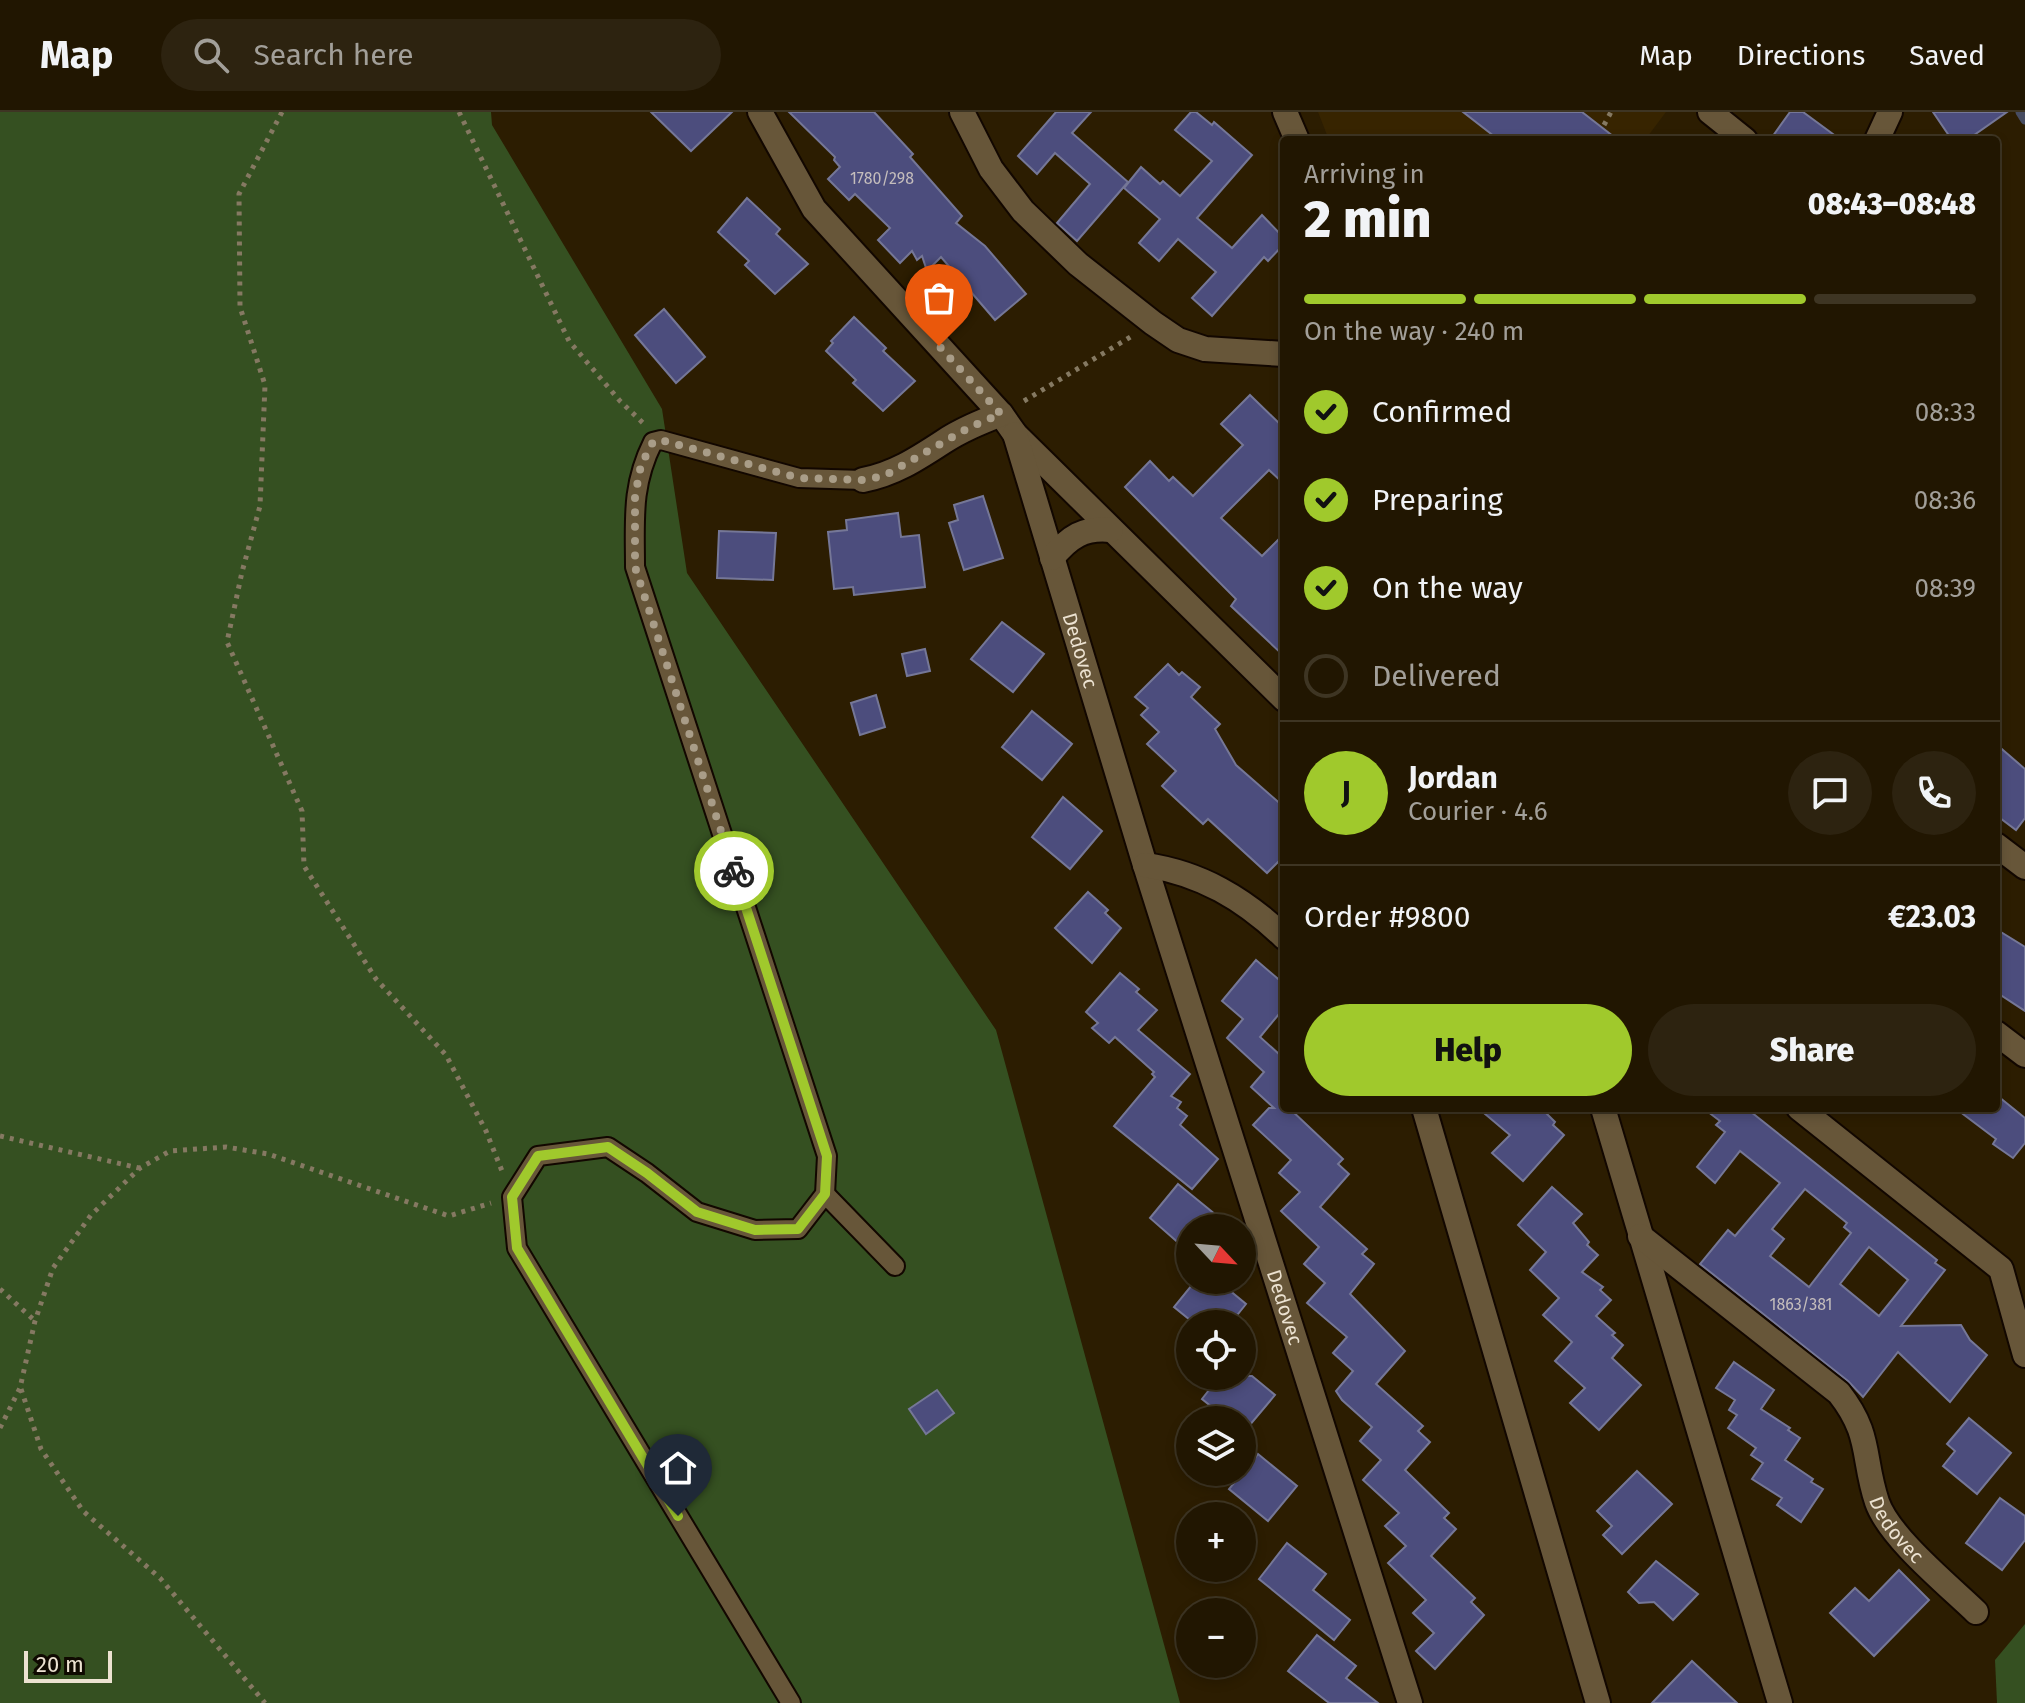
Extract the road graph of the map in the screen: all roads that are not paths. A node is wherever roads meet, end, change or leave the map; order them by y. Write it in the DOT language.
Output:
graph roads {
  1 [pos="760,112"];
  2 [pos="962,112"];
  3 [pos="1285,112"];
  4 [pos="1710,112"];
  5 [pos="1890,112"];
  6 [pos="1295,136"];
  7 [pos="1740,136"];
  8 [pos="1879,136"];
  9 [pos="1280,354"];
  10 [pos="1008,424"];
  11 [pos="863,480"];
  12 [pos="1111,530"];
  13 [pos="1052,558"];
  14 [pos="1280,695"];
  15 [pos="2000,848"];
  16 [pos="1145,865"];
  17 [pos="2025,867"];
  18 [pos="1280,933"];
  19 [pos="2000,1036"];
  20 [pos="2025,1055"];
  21 [pos="1425,1112"];
  22 [pos="1604,1112"];
  23 [pos="1804,1112"];
  24 [pos="825,1194"];
  25 [pos="1640,1236"];
  26 [pos="895,1266"];
  27 [pos="2025,1355"];
  28 [pos="1976,1612"];
  29 [pos="791,1703"];
  30 [pos="1410,1703"];
  31 [pos="1598,1703"];
  32 [pos="1780,1703"];
  1 -- 10 [label="street, Dedovec"];
  2 -- 9 [label="street"];
  3 -- 6 [label="street"];
  4 -- 7 [label="street"];
  5 -- 8 [label="street"];
  10 -- 11 [label="street"];
  10 -- 12 [label="street, Dedovec"];
  10 -- 13 [label="street, Dedovec"];
  11 -- 24 [label="lane"];
  12 -- 13 [label="street"];
  12 -- 14 [label="street, Dedovec"];
  13 -- 16 [label="street, Dedovec"];
  15 -- 17 [label="street"];
  16 -- 18 [label="street"];
  16 -- 30 [label="street, Dedovec"];
  19 -- 20 [label="street"];
  21 -- 31 [label="street"];
  22 -- 25 [label="street"];
  23 -- 27 [label="street"];
  24 -- 26 [label="lane"];
  24 -- 29 [label="lane"];
  25 -- 28 [label="street, Dedovec"];
  25 -- 32 [label="street"];
}
